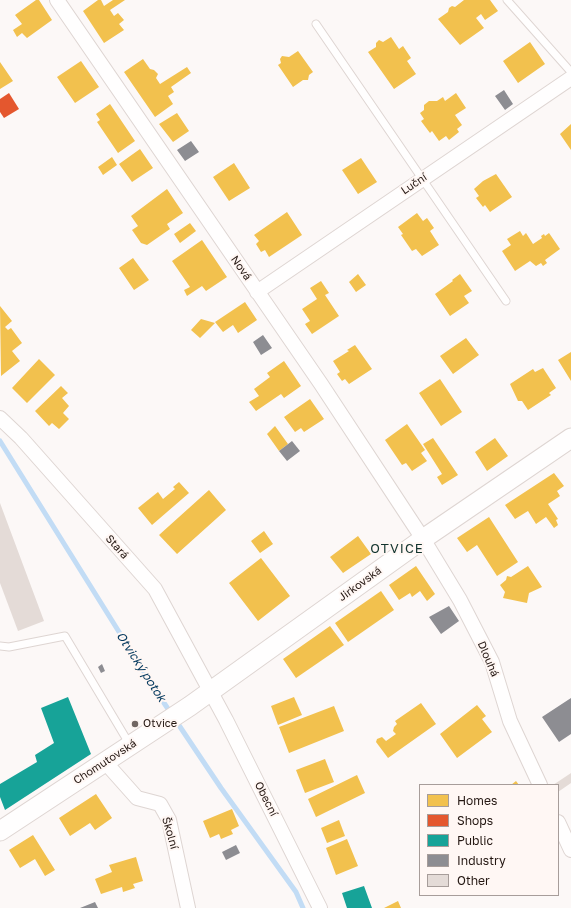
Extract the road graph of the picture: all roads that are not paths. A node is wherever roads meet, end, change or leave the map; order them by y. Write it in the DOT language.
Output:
graph roads {
  1 [pos="57,0"];
  2 [pos="507,0"];
  3 [pos="316,24"];
  4 [pos="571,72"];
  5 [pos="571,78"];
  6 [pos="422,179"];
  7 [pos="257,292"];
  8 [pos="506,301"];
  9 [pos="0,418"];
  10 [pos="571,438"];
  11 [pos="423,538"];
  12 [pos="0,646"];
  13 [pos="210,692"];
  14 [pos="130,745"];
  15 [pos="105,762"];
  16 [pos="540,784"];
  17 [pos="559,824"];
  18 [pos="0,830"];
  19 [pos="571,850"];
  20 [pos="188,908"];
  21 [pos="320,908"];
  1 -- 7 [label="street, Nová"];
  2 -- 4 [label="lane"];
  3 -- 6 [label="lane"];
  5 -- 6 [label="street, Luční"];
  6 -- 7 [label="street, Luční"];
  6 -- 8 [label="lane"];
  7 -- 11 [label="street, Nová"];
  9 -- 13 [label="street, Stará"];
  10 -- 11 [label="main road, Jirkovská"];
  11 -- 13 [label="main road, Jirkovská"];
  11 -- 16 [label="street, Dlouhá"];
  12 -- 14 [label="lane"];
  13 -- 14 [label="main road, Chomutovská"];
  13 -- 21 [label="street, Obecní"];
  14 -- 15 [label="main road, Chomutovská"];
  15 -- 18 [label="main road, Chomutovská"];
  15 -- 20 [label="street, Školní"];
  17 -- 19 [label="street"];
}
